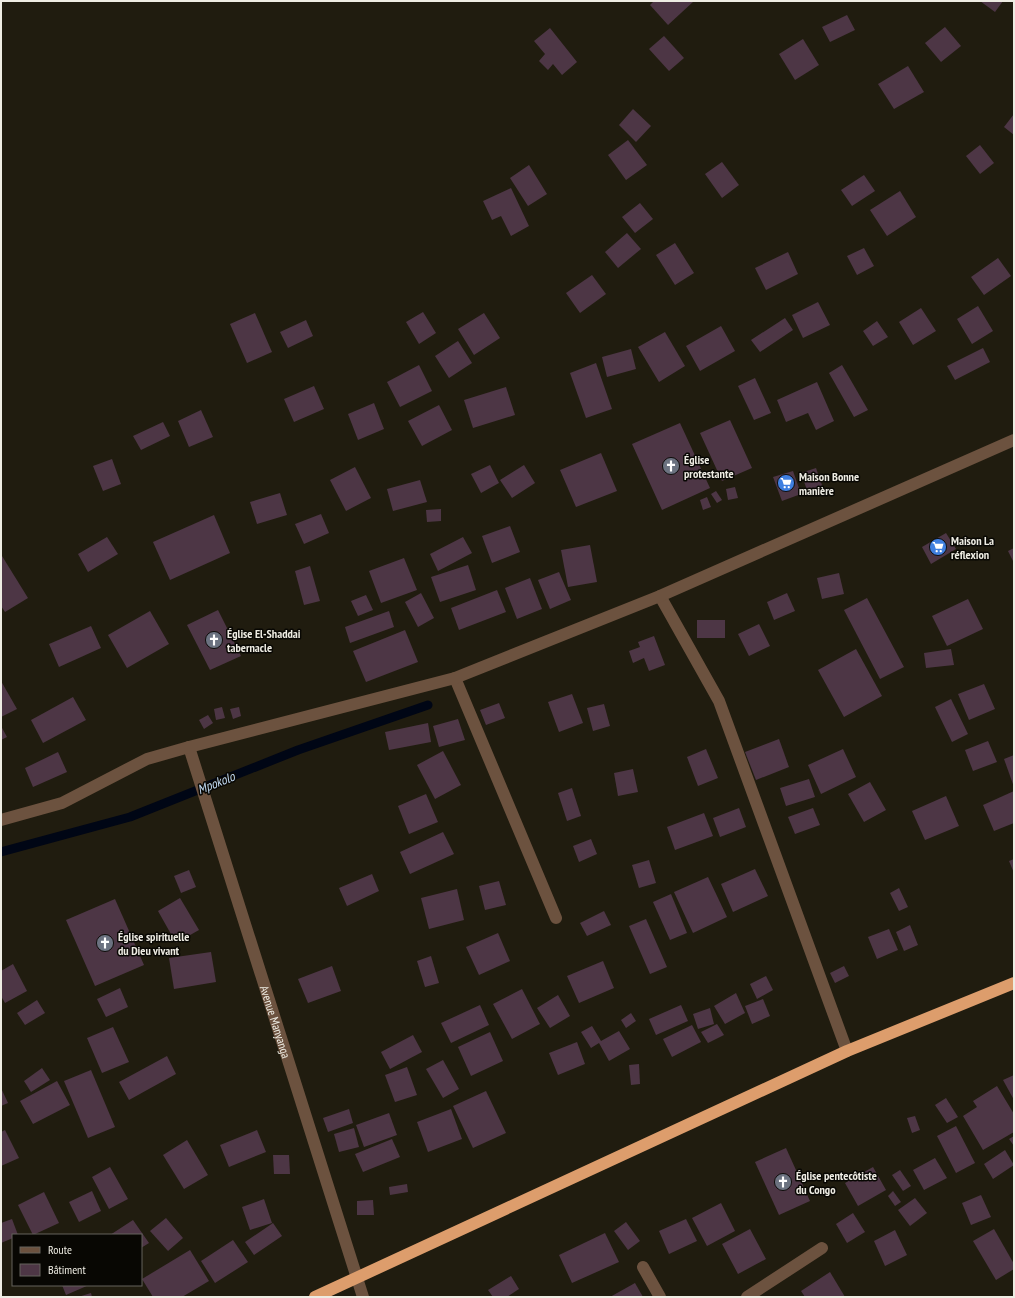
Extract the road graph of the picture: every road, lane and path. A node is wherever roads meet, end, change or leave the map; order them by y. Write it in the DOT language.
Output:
graph roads {
  1 [pos="1014,440"];
  2 [pos="660,596"];
  3 [pos="455,678"];
  4 [pos="189,746"];
  5 [pos="1,820"];
  6 [pos="556,918"];
  7 [pos="1014,983"];
  8 [pos="847,1051"];
  9 [pos="822,1248"];
  10 [pos="643,1267"];
  11 [pos="358,1278"];
  12 [pos="315,1297"];
  13 [pos="363,1297"];
  14 [pos="660,1297"];
  15 [pos="748,1297"];
  1 -- 2 [label="street"];
  2 -- 3 [label="street"];
  2 -- 8 [label="street"];
  3 -- 4 [label="street"];
  3 -- 6 [label="street"];
  4 -- 5 [label="street"];
  4 -- 11 [label="street, Avenue Manyanga"];
  7 -- 8 [label="highway"];
  8 -- 11 [label="highway"];
  9 -- 15 [label="street"];
  10 -- 14 [label="street"];
  11 -- 12 [label="highway"];
  11 -- 13 [label="street, Avenue Manyanga"];
}
